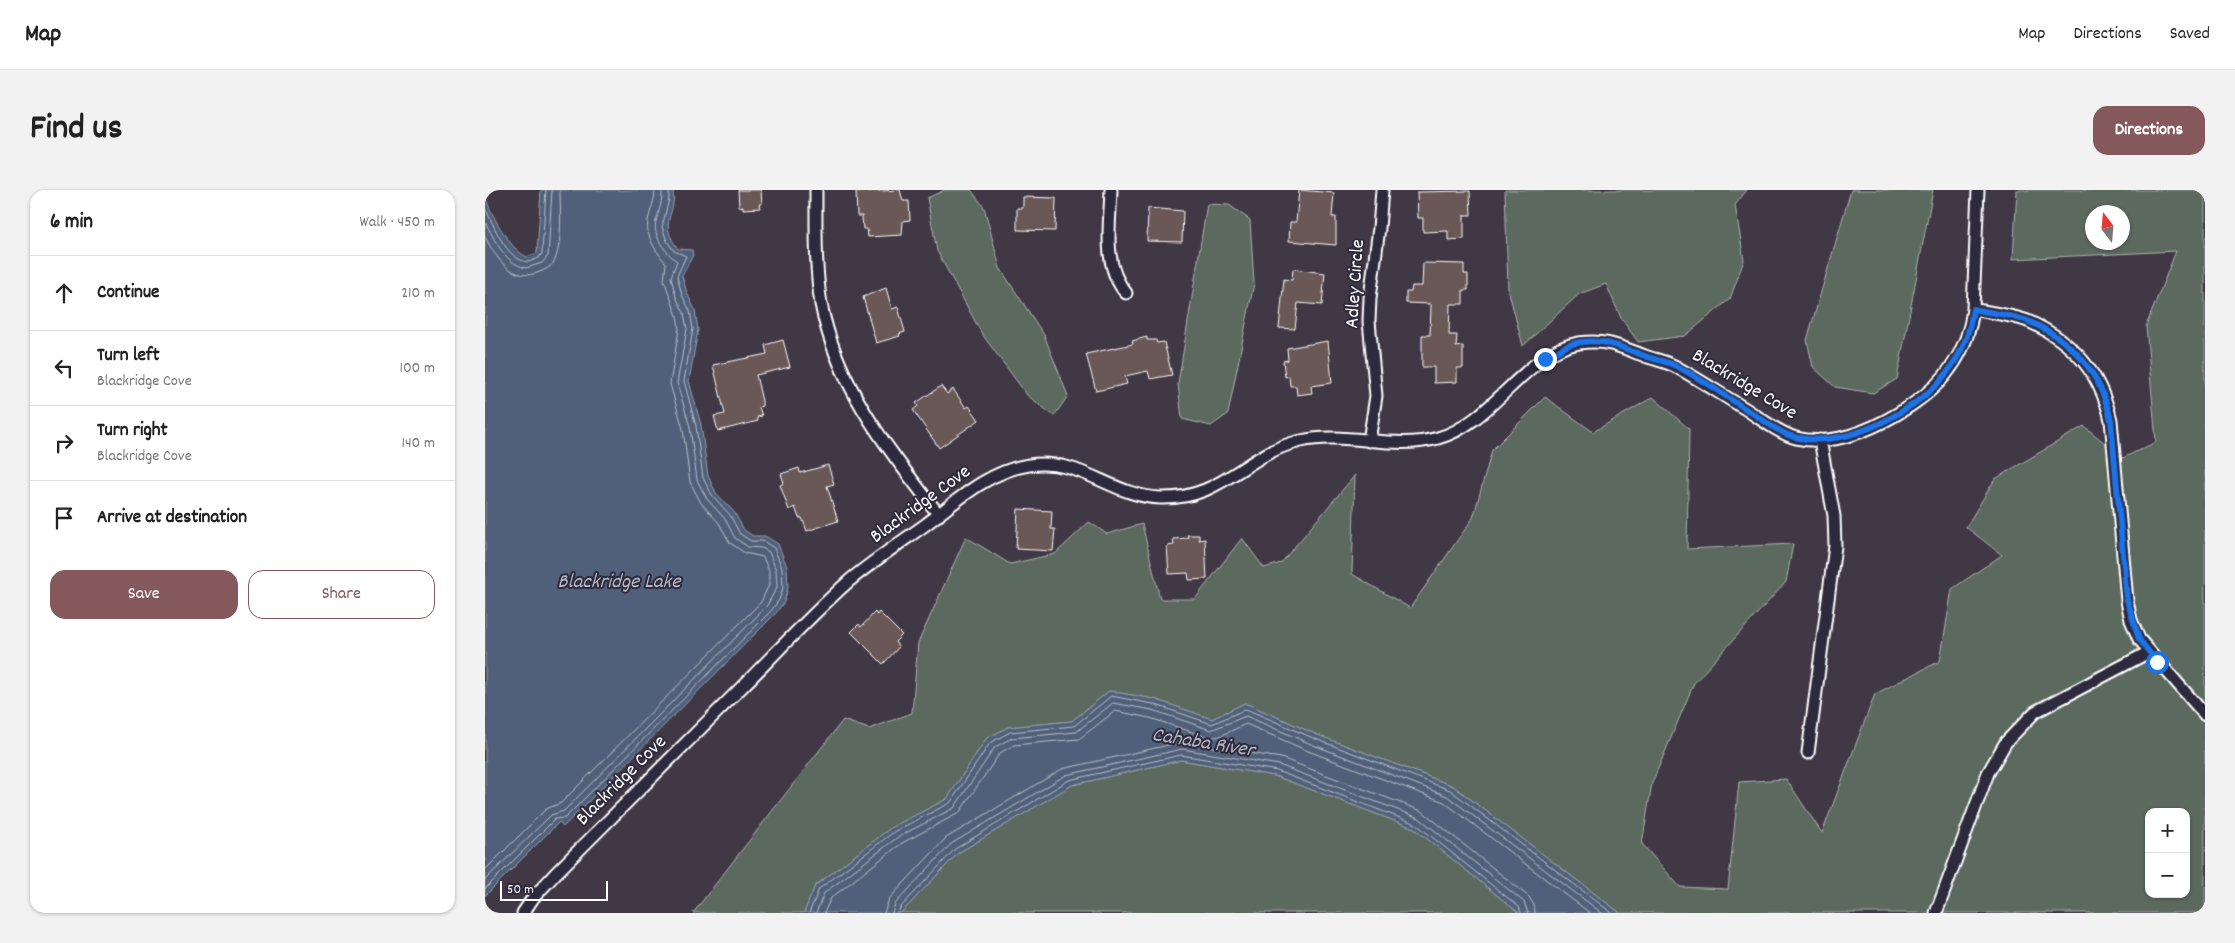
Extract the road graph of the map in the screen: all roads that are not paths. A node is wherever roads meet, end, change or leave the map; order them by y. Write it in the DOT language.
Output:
graph roads {
  1 [pos="816,190"];
  2 [pos="1111,190"];
  3 [pos="1382,190"];
  4 [pos="1978,190"];
  5 [pos="1126,293"];
  6 [pos="1973,309"];
  7 [pos="1820,440"];
  8 [pos="1369,441"];
  9 [pos="939,515"];
  10 [pos="2149,652"];
  11 [pos="2205,715"];
  12 [pos="1808,753"];
  13 [pos="523,913"];
  14 [pos="1936,913"];
  1 -- 9 [label="street"];
  2 -- 5 [label="street"];
  3 -- 8 [label="street, Adley Circle"];
  4 -- 6 [label="street, Blackridge Cove"];
  6 -- 7 [label="street, Blackridge Cove"];
  6 -- 10 [label="street"];
  7 -- 8 [label="street, Blackridge Cove"];
  7 -- 12 [label="street"];
  8 -- 9 [label="street, Blackridge Cove"];
  9 -- 13 [label="street, Blackridge Cove"];
  10 -- 11 [label="street"];
  10 -- 14 [label="street"];
}
